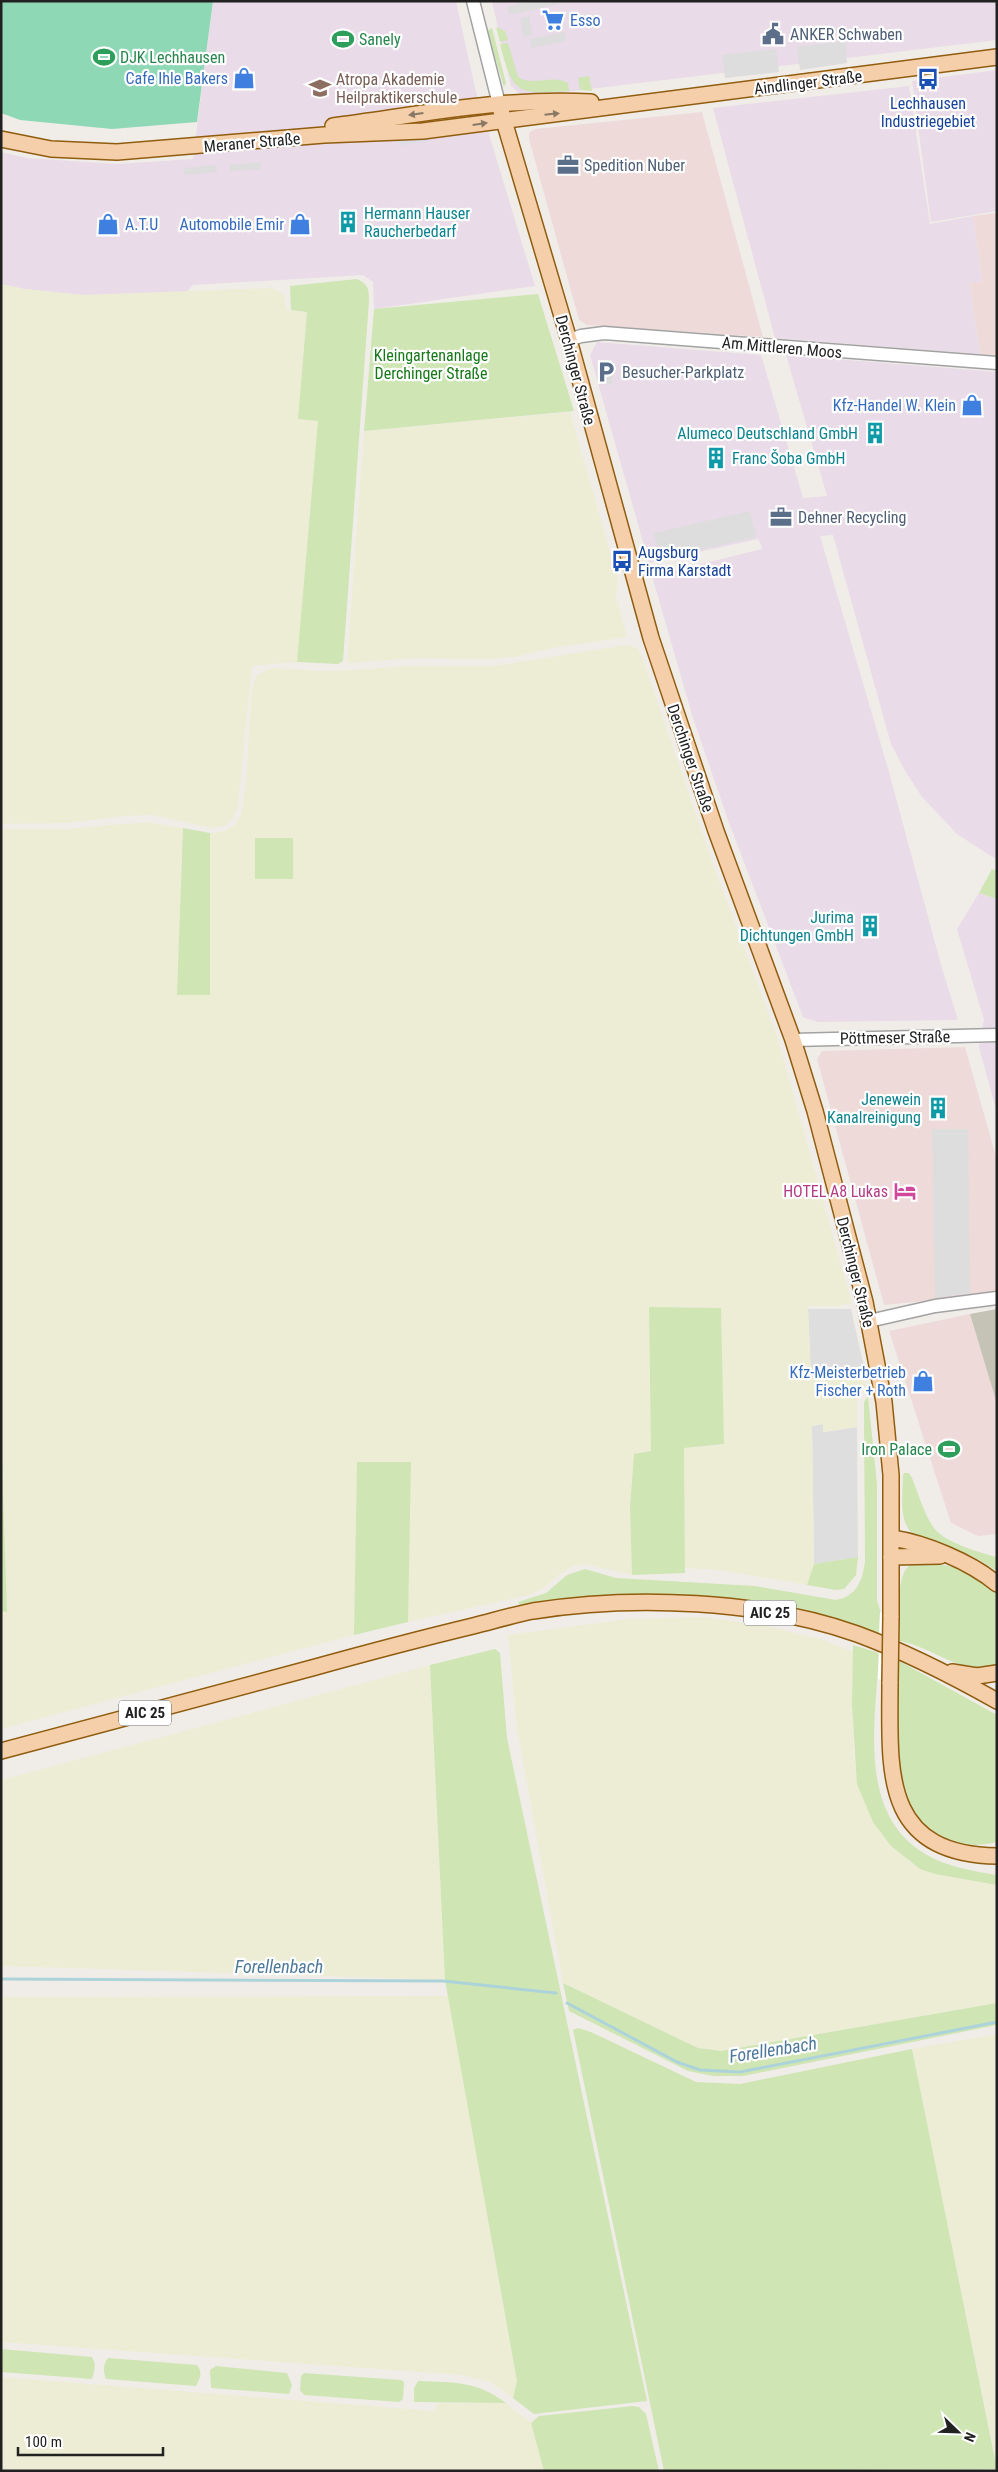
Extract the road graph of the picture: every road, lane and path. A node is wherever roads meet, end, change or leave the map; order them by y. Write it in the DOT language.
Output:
graph roads {
  1 [pos="473,1"];
  2 [pos="997,57"];
  3 [pos="499,104"];
  4 [pos="620,104"];
  5 [pos="504,120"];
  6 [pos="1,130"];
  7 [pos="1,139"];
  8 [pos="569,340"];
  9 [pos="997,364"];
  10 [pos="997,1035"];
  11 [pos="793,1040"];
  12 [pos="997,1298"];
  13 [pos="869,1321"];
  14 [pos="892,1538"];
  15 [pos="946,1555"];
  16 [pos="892,1557"];
  17 [pos="997,1584"];
  18 [pos="946,1671"];
  19 [pos="997,1672"];
  20 [pos="997,1701"];
  21 [pos="1,1751"];
  22 [pos="997,1850"];
  23 [pos="980,1855"];
  24 [pos="997,1856"];
  1 -- 3 [label="street, Derchinger Straße"];
  2 -- 4 [label="main road, Aindlinger Straße"];
  3 -- 4 [label="main road, Aindlinger Straße"];
  3 -- 5 [label="main road, Derchinger Straße"];
  3 -- 6 [label="main road, Meraner Straße, one-way"];
  5 -- 4 [label="main road, Aindlinger Straße, one-way"];
  7 -- 5 [label="main road, Meraner Straße, one-way"];
  5 -- 8 [label="main road, Derchinger Straße"];
  8 -- 9 [label="street, Am Mittleren Moos"];
  8 -- 11 [label="main road, Derchinger Straße"];
  10 -- 11 [label="street, Pöttmeser Straße"];
  11 -- 13 [label="main road, Derchinger Straße"];
  12 -- 13 [label="street"];
  13 -- 14 [label="main road, Derchinger Straße"];
  14 -- 15 [label="main road"];
  14 -- 16 [label="main road, Derchinger Straße"];
  15 -- 16 [label="main road"];
  15 -- 17 [label="main road"];
  16 -- 23 [label="main road, Derchinger Straße, bridge"];
  18 -- 19 [label="main road"];
  18 -- 20 [label="main road, AIC 25"];
  18 -- 21 [label="main road, AIC 25"];
  22 -- 23 [label="main road"];
  23 -- 24 [label="main road, Derchinger Straße"];
}
